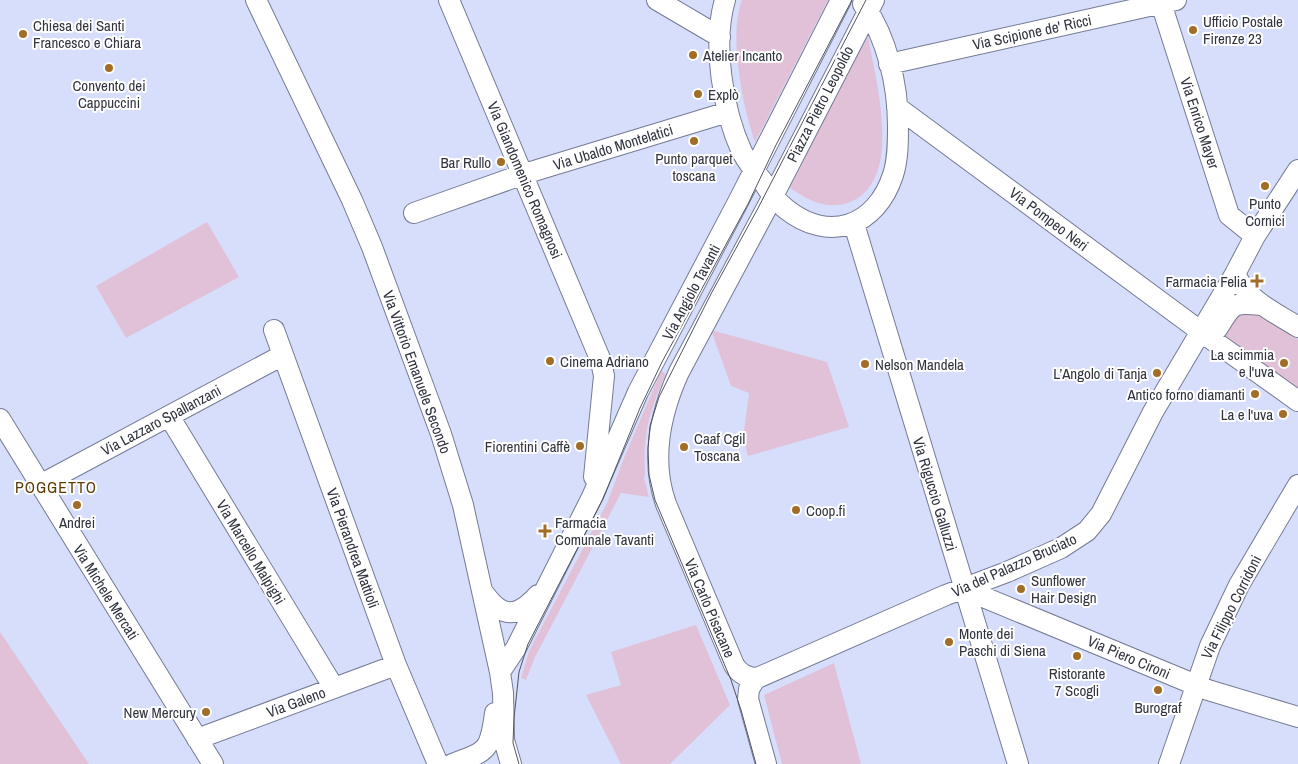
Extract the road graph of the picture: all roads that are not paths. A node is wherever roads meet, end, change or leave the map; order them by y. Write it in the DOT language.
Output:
graph roads {
  1 [pos="256,0"];
  2 [pos="449,0"];
  3 [pos="656,0"];
  4 [pos="725,0"];
  5 [pos="841,0"];
  6 [pos="1166,1"];
  7 [pos="868,4"];
  8 [pos="720,37"];
  9 [pos="889,64"];
  10 [pos="897,107"];
  11 [pos="728,112"];
  12 [pos="754,170"];
  13 [pos="1298,170"];
  14 [pos="524,174"];
  15 [pos="773,196"];
  16 [pos="414,213"];
  17 [pos="854,224"];
  18 [pos="1255,236"];
  19 [pos="1235,274"];
  20 [pos="1261,305"];
  21 [pos="1298,327"];
  22 [pos="274,330"];
  23 [pos="1206,335"];
  24 [pos="283,355"];
  25 [pos="601,361"];
  26 [pos="1298,401"];
  27 [pos="0,419"];
  28 [pos="164,419"];
  29 [pos="40,485"];
  30 [pos="1298,485"];
  31 [pos="592,496"];
  32 [pos="663,496"];
  33 [pos="545,588"];
  34 [pos="964,589"];
  35 [pos="482,592"];
  36 [pos="396,665"];
  37 [pos="500,673"];
  38 [pos="756,678"];
  39 [pos="1195,685"];
  40 [pos="329,690"];
  41 [pos="1298,717"];
  42 [pos="197,739"];
  43 [pos="478,755"];
  44 [pos="213,764"];
  45 [pos="438,764"];
  46 [pos="452,764"];
  47 [pos="510,764"];
  48 [pos="766,764"];
  49 [pos="1018,764"];
  50 [pos="1170,764"];
  1 -- 35 [label="street, Via Vittorio Emanuele Secondo"];
  2 -- 14 [label="street, Via Giandomenico Romagnosi"];
  3 -- 8 [label="street"];
  4 -- 8 [label="street"];
  5 -- 12 [label="street, Piazza Pietro Leopoldo"];
  6 -- 9 [label="street, Via Scipione de' Ricci"];
  6 -- 18 [label="street, Via Enrico Mayer"];
  7 -- 9 [label="street, Piazza Pietro Leopoldo"];
  7 -- 15 [label="street, Piazza Pietro Leopoldo"];
  8 -- 11 [label="street"];
  9 -- 10 [label="street, Piazza Pietro Leopoldo"];
  10 -- 17 [label="street, Piazza Pietro Leopoldo"];
  10 -- 23 [label="street, Via Pompeo Neri"];
  11 -- 12 [label="street"];
  11 -- 14 [label="street, Via Ubaldo Montelatici"];
  12 -- 15 [label="street"];
  12 -- 31 [label="street, Via Angiolo Tavanti"];
  13 -- 18 [label="street"];
  14 -- 16 [label="street, Via Ubaldo Montelatici"];
  14 -- 25 [label="street, Via Giandomenico Romagnosi"];
  15 -- 17 [label="street"];
  15 -- 32 [label="street, Via Angiolo Tavanti"];
  17 -- 34 [label="street, Via Riguccio Galluzzi"];
  18 -- 19 [label="street"];
  19 -- 20 [label="street"];
  19 -- 23 [label="street"];
  20 -- 21 [label="street"];
  20 -- 23 [label="street"];
  22 -- 24 [label="street, Via Pierandrea Mattioli"];
  23 -- 26 [label="street, Via Pompeo Neri"];
  23 -- 34 [label="street, Via del Palazzo Bruciato"];
  24 -- 28 [label="street, Via Lazzaro Spallanzani"];
  24 -- 36 [label="street, Via Pierandrea Mattioli"];
  25 -- 31 [label="street, Via Angiolo Tavanti"];
  27 -- 29 [label="street, Via Michele Mercati"];
  28 -- 29 [label="street, Via Lazzaro Spallanzani"];
  28 -- 40 [label="street, Via Marcello Malpighi"];
  29 -- 42 [label="street, Via Michele Mercati"];
  30 -- 39 [label="street, Via Filippo Corridoni"];
  31 -- 33 [label="street, Via Angiolo Tavanti"];
  32 -- 38 [label="street, Via Carlo Pisacane"];
  33 -- 35 [label="street, Via Angiolo Tavanti"];
  33 -- 37 [label="street, Via Angiolo Tavanti"];
  34 -- 38 [label="street, Via del Palazzo Bruciato"];
  34 -- 39 [label="street, Via Piero Cironi"];
  34 -- 49 [label="street, Via Riguccio Galluzzi"];
  35 -- 37 [label="street, Via Vittorio Emanuele Secondo"];
  36 -- 40 [label="street, Via Galeno"];
  36 -- 45 [label="street, Via Pierandrea Mattioli"];
  37 -- 43 [label="street"];
  37 -- 47 [label="street, Via Vittorio Emanuele Secondo"];
  38 -- 48 [label="street"];
  39 -- 41 [label="street, Via Piero Cironi"];
  39 -- 50 [label="street, Via Filippo Corridoni"];
  40 -- 42 [label="street, Via Galeno"];
  42 -- 44 [label="street, Via Michele Mercati"];
  43 -- 46 [label="street"];
  43 -- 47 [label="street"];
}
